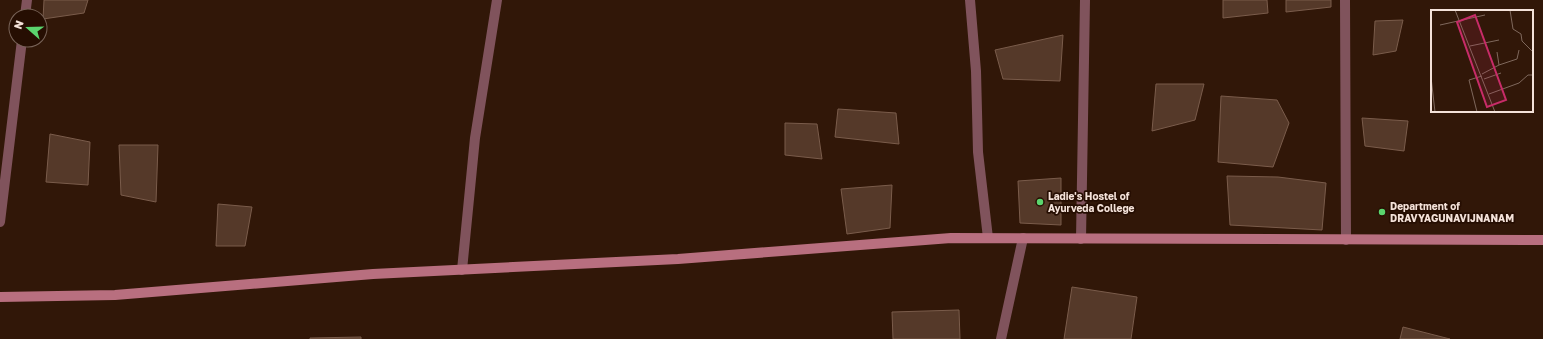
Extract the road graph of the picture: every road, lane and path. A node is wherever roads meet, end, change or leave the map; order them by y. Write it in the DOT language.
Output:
graph roads {
  1 [pos="497,0"];
  2 [pos="970,0"];
  3 [pos="1085,0"];
  4 [pos="1345,0"];
  5 [pos="21,48"];
  6 [pos="0,222"];
  7 [pos="988,238"];
  8 [pos="1023,238"];
  9 [pos="1081,239"];
  10 [pos="1346,240"];
  11 [pos="1543,240"];
  12 [pos="462,270"];
  13 [pos="0,297"];
  14 [pos="1001,339"];
  1 -- 12 [label="street"];
  2 -- 7 [label="street"];
  3 -- 9 [label="street"];
  4 -- 10 [label="street"];
  5 -- 6 [label="street"];
  7 -- 8 [label="main road"];
  7 -- 12 [label="main road"];
  8 -- 9 [label="main road"];
  8 -- 14 [label="street"];
  9 -- 10 [label="main road"];
  10 -- 11 [label="main road"];
  12 -- 13 [label="main road"];
}
